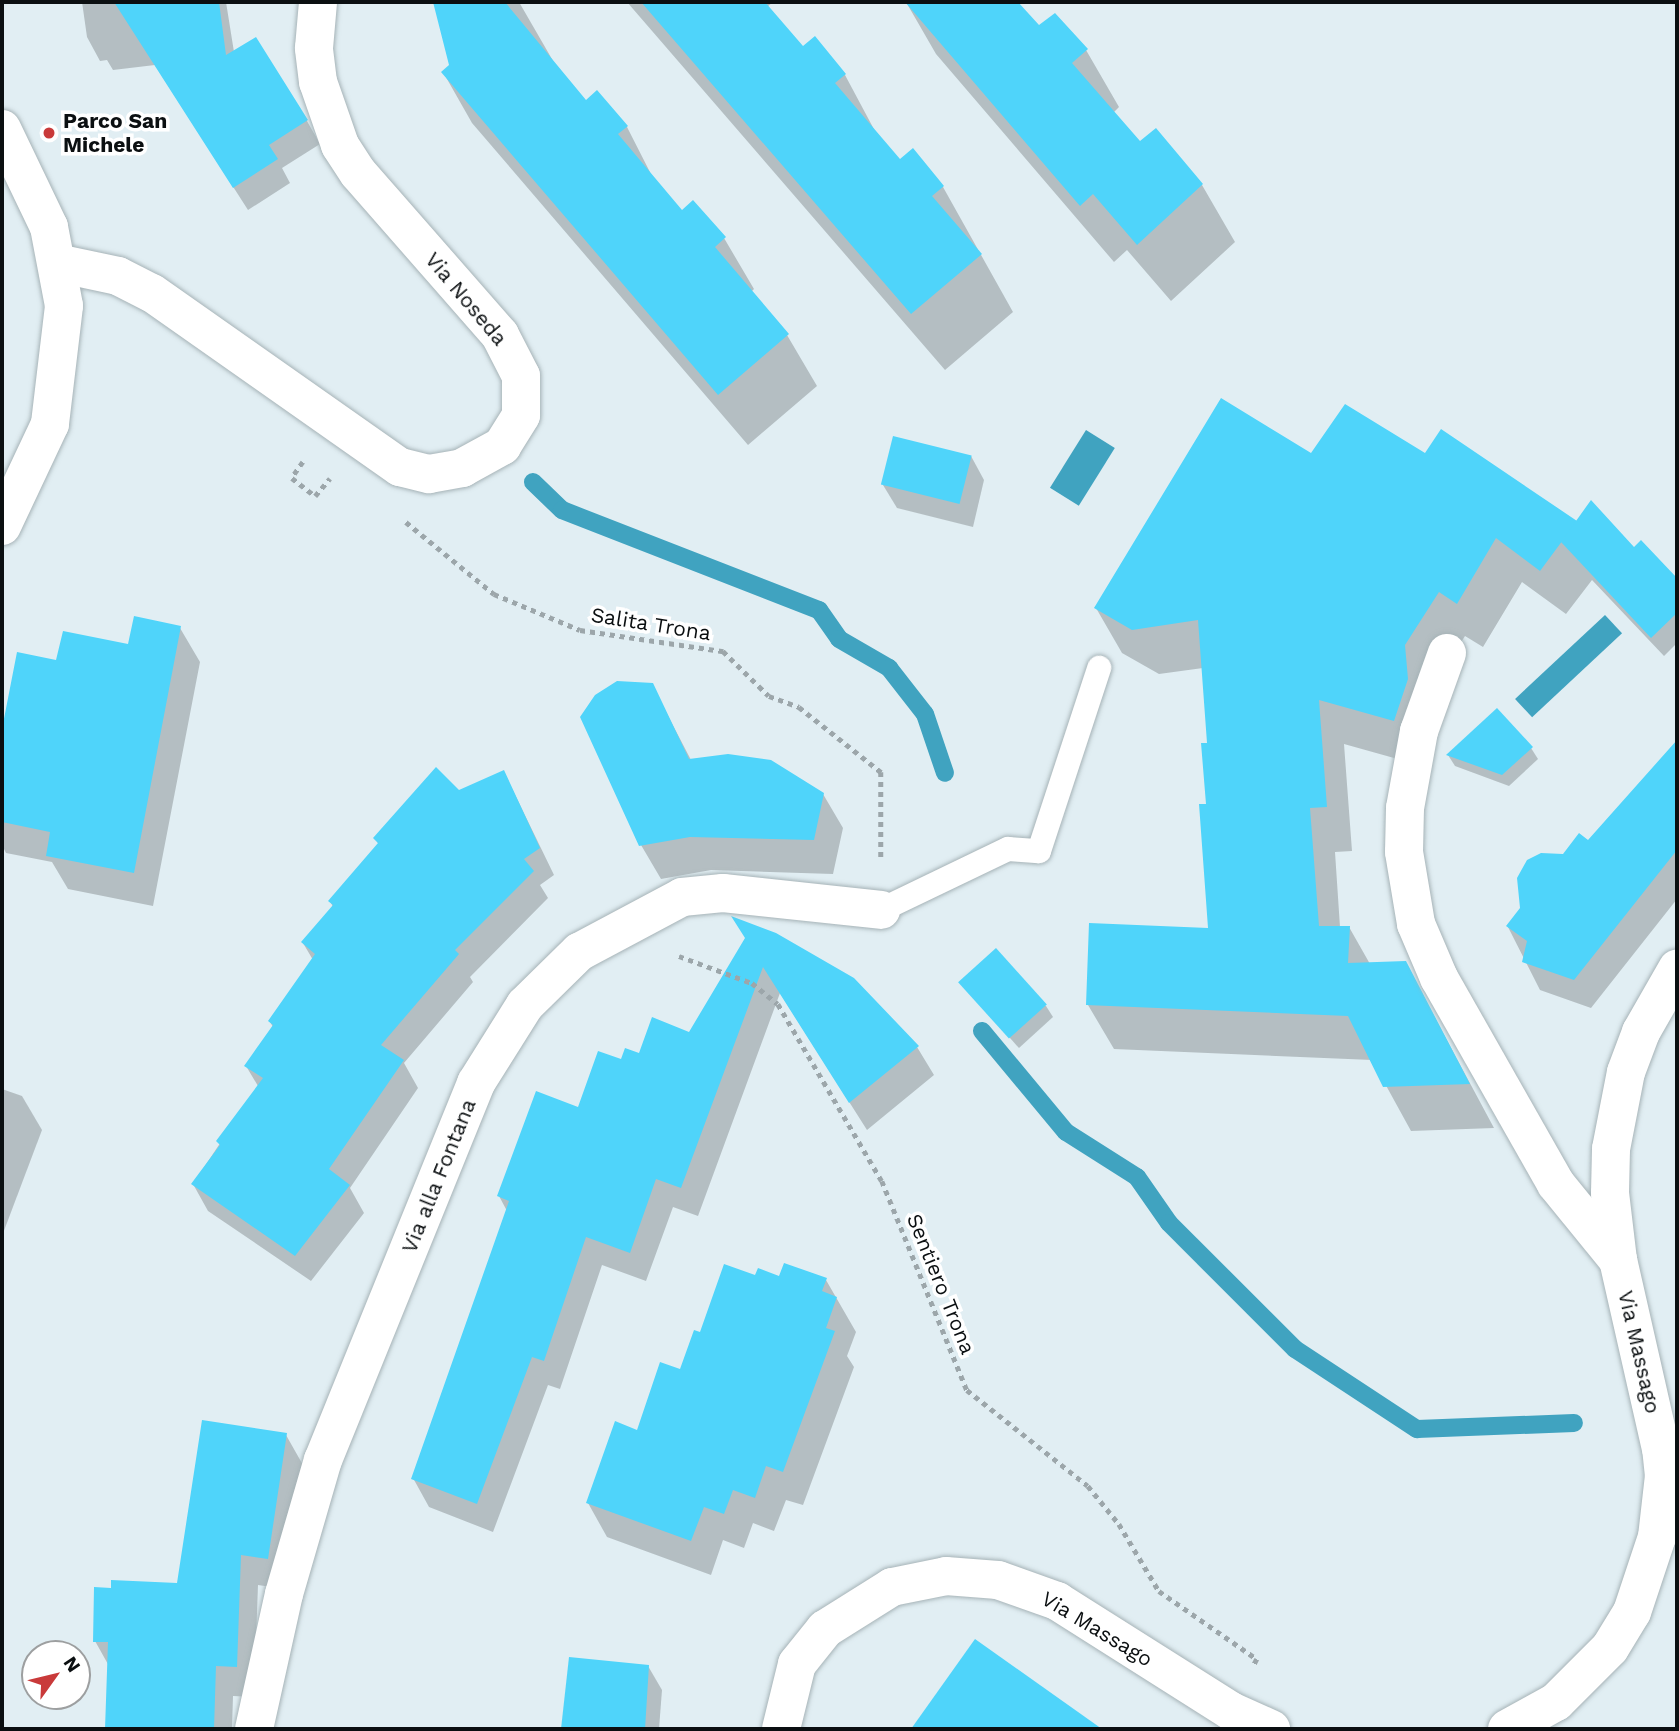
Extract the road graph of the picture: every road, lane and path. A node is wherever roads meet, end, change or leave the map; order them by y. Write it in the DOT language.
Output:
graph roads {
  1 [pos="318,2"];
  2 [pos="2,129"];
  3 [pos="57,263"];
  4 [pos="332,421"];
  5 [pos="339,468"];
  6 [pos="401,519"];
  7 [pos="2,526"];
  8 [pos="1447,653"];
  9 [pos="1099,668"];
  10 [pos="881,910"];
  11 [pos="608,933"];
  12 [pos="1677,969"];
  13 [pos="1618,1260"];
  14 [pos="1257,1659"];
  15 [pos="254,1729"];
  16 [pos="781,1729"];
  17 [pos="1271,1729"];
  18 [pos="1507,1729"];
  1 -- 4 [label="street, Via Noseda"];
  2 -- 3 [label="street"];
  3 -- 4 [label="street, Via Noseda"];
  3 -- 7 [label="street"];
  4 -- 5 [label="path"];
  6 -- 10 [label="path, Salita Trona"];
  8 -- 13 [label="street"];
  9 -- 10 [label="lane"];
  10 -- 11 [label="street, Via alla Fontana"];
  11 -- 14 [label="path, Sentiero Trona"];
  11 -- 15 [label="street, Via alla Fontana"];
  12 -- 13 [label="street, Via Massago"];
  13 -- 18 [label="street, Via Massago"];
  16 -- 17 [label="street, Via Massago"];
}
